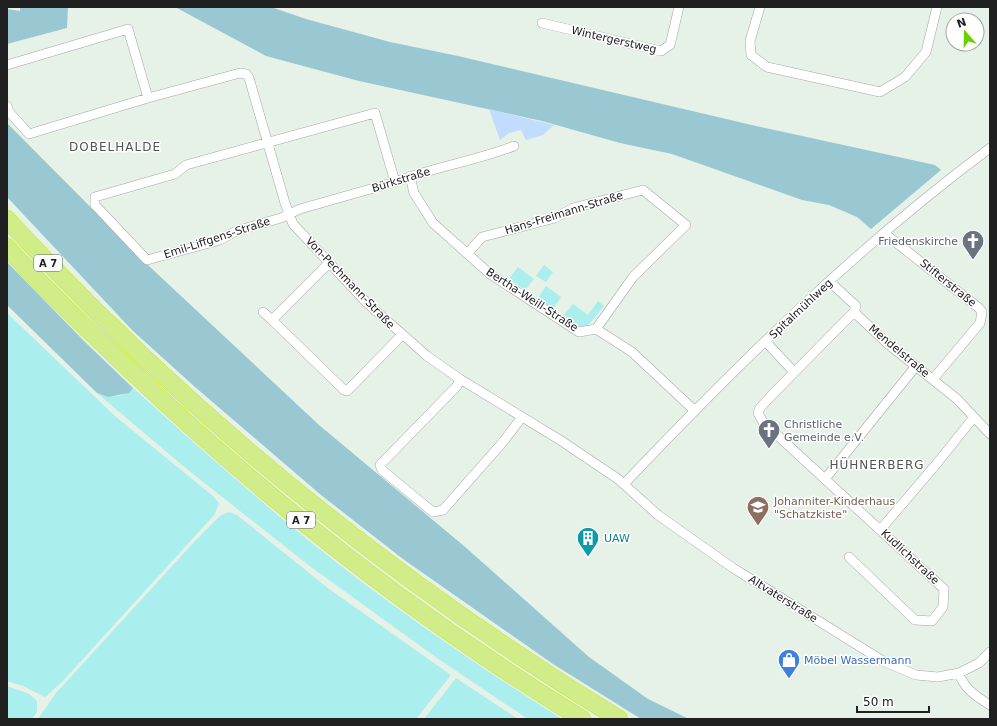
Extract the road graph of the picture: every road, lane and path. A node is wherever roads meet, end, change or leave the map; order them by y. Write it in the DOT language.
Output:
graph roads {
  1 [pos="679,7"];
  2 [pos="760,7"];
  3 [pos="938,7"];
  4 [pos="542,23"];
  5 [pos="7,65"];
  6 [pos="148,98"];
  7 [pos="7,106"];
  8 [pos="268,142"];
  9 [pos="514,146"];
  10 [pos="990,148"];
  11 [pos="410,176"];
  12 [pos="395,182"];
  13 [pos="288,214"];
  14 [pos="7,219"];
  15 [pos="884,233"];
  16 [pos="7,247"];
  17 [pos="467,254"];
  18 [pos="329,263"];
  19 [pos="830,282"];
  20 [pos="263,312"];
  21 [pos="854,312"];
  22 [pos="272,320"];
  23 [pos="596,329"];
  24 [pos="402,335"];
  25 [pos="766,342"];
  26 [pos="916,366"];
  27 [pos="794,372"];
  28 [pos="460,379"];
  29 [pos="933,379"];
  30 [pos="695,411"];
  31 [pos="522,417"];
  32 [pos="974,417"];
  33 [pos="990,434"];
  34 [pos="826,479"];
  35 [pos="624,484"];
  36 [pos="881,529"];
  37 [pos="849,556"];
  38 [pos="990,652"];
  39 [pos="959,673"];
  40 [pos="990,705"];
  41 [pos="582,719"];
  42 [pos="620,719"];
  1 -- 4 [label="street, Wintergerstweg"];
  2 -- 3 [label="street"];
  5 -- 6 [label="street"];
  6 -- 7 [label="street"];
  6 -- 8 [label="street, Von-Pechmann-Straße"];
  8 -- 12 [label="street"];
  8 -- 13 [label="street, Von-Pechmann-Straße"];
  8 -- 13 [label="street, Emil-Liffgens-Straße"];
  9 -- 11 [label="street, Bürkstraße"];
  10 -- 15 [label="street, Spitalmühlweg"];
  11 -- 12 [label="street, Bürkstraße"];
  11 -- 17 [label="street, Bertha-Weill-Straße"];
  12 -- 13 [label="street, Bürkstraße"];
  13 -- 18 [label="street, Von-Pechmann-Straße"];
  14 -- 42 [label="highway, A 7"];
  15 -- 19 [label="street, Spitalmühlweg"];
  15 -- 29 [label="street, Stifterstraße"];
  16 -- 41 [label="highway, A 7"];
  17 -- 23 [label="street, Bertha-Weill-Straße"];
  17 -- 23 [label="street, Hans-Freimann-Straße"];
  18 -- 22 [label="street"];
  18 -- 24 [label="street, Von-Pechmann-Straße"];
  19 -- 21 [label="street, Mendelstraße"];
  19 -- 25 [label="street, Spitalmühlweg"];
  20 -- 22 [label="street"];
  21 -- 26 [label="street, Mendelstraße"];
  21 -- 27 [label="street"];
  22 -- 24 [label="street"];
  23 -- 30 [label="street, Bertha-Weill-Straße"];
  24 -- 28 [label="street, Von-Pechmann-Straße"];
  25 -- 27 [label="street"];
  25 -- 30 [label="street, Spitalmühlweg"];
  26 -- 29 [label="street, Mendelstraße"];
  26 -- 34 [label="street"];
  27 -- 34 [label="street, Kudlichstraße"];
  28 -- 31 [label="street, Von-Pechmann-Straße"];
  28 -- 31 [label="street"];
  29 -- 32 [label="street, Mendelstraße"];
  30 -- 35 [label="street, Spitalmühlweg"];
  31 -- 35 [label="street, Von-Pechmann-Straße"];
  32 -- 33 [label="street, Mendelstraße"];
  32 -- 36 [label="street"];
  34 -- 36 [label="street, Kudlichstraße"];
  35 -- 39 [label="street, Altvaterstraße"];
  36 -- 37 [label="street, Kudlichstraße"];
  38 -- 39 [label="street, Altvaterstraße"];
  39 -- 40 [label="street"];
}
